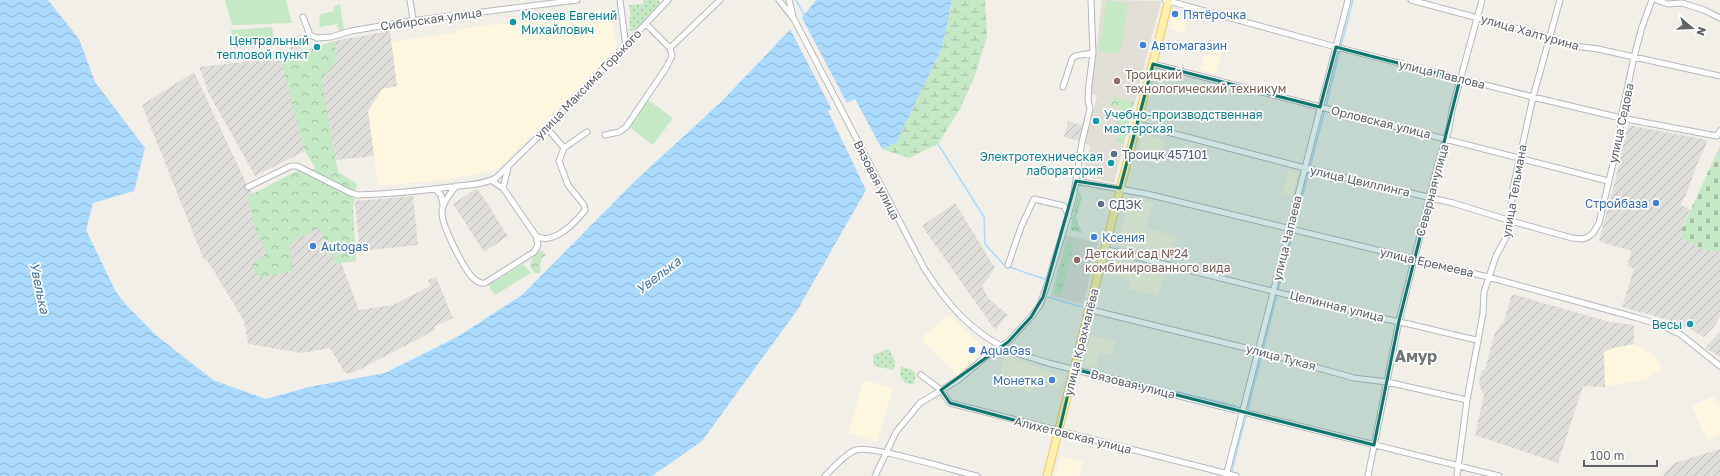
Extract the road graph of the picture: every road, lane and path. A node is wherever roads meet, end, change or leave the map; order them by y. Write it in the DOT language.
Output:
graph roads {
  1 [pos="410,0"];
  2 [pos="577,0"];
  3 [pos="620,0"];
  4 [pos="668,0"];
  5 [pos="720,0"];
  6 [pos="779,0"];
  7 [pos="789,0"];
  8 [pos="1091,0"];
  9 [pos="1168,0"];
  10 [pos="1348,0"];
  11 [pos="1411,0"];
  12 [pos="1482,0"];
  13 [pos="1560,0"];
  14 [pos="1652,0"];
  15 [pos="1656,0"];
  16 [pos="303,17"];
  17 [pos="1477,17"];
  18 [pos="1720,18"];
  19 [pos="794,19"];
  20 [pos="413,20"];
  21 [pos="646,24"];
  22 [pos="1549,37"];
  23 [pos="626,46"];
  24 [pos="1336,47"];
  25 [pos="670,48"];
  26 [pos="1093,53"];
  27 [pos="1634,57"];
  28 [pos="1153,64"];
  29 [pos="1720,76"];
  30 [pos="1460,79"];
  31 [pos="1063,87"];
  32 [pos="1533,97"];
  33 [pos="1320,106"];
  34 [pos="1621,118"];
  35 [pos="1137,124"];
  36 [pos="547,128"];
  37 [pos="587,132"];
  38 [pos="1719,133"];
  39 [pos="605,135"];
  40 [pos="1446,139"];
  41 [pos="564,148"];
  42 [pos="1520,158"];
  43 [pos="508,167"];
  44 [pos="1305,168"];
  45 [pos="492,181"];
  46 [pos="1076,181"];
  47 [pos="1608,181"];
  48 [pos="456,186"];
  49 [pos="248,187"];
  50 [pos="503,188"];
  51 [pos="1120,188"];
  52 [pos="436,189"];
  53 [pos="1429,197"];
  54 [pos="1073,199"];
  55 [pos="443,206"];
  56 [pos="1064,206"];
  57 [pos="1069,216"];
  58 [pos="1511,221"];
  59 [pos="1290,229"];
  60 [pos="536,236"];
  61 [pos="1583,239"];
  62 [pos="1104,249"];
  63 [pos="1414,260"];
  64 [pos="1008,265"];
  65 [pos="1488,277"];
  66 [pos="1274,290"];
  67 [pos="1096,311"];
  68 [pos="1399,321"];
  69 [pos="1477,340"];
  70 [pos="1001,346"];
  71 [pos="1258,351"];
  72 [pos="1720,366"];
  73 [pos="1074,369"];
  74 [pos="921,375"];
  75 [pos="1387,382"];
  76 [pos="941,390"];
  77 [pos="1467,400"];
  78 [pos="1243,411"];
  79 [pos="1059,432"];
  80 [pos="1374,445"];
  81 [pos="885,453"];
  82 [pos="1459,466"];
  83 [pos="1226,475"];
  84 [pos="825,476"];
  85 [pos="875,476"];
  86 [pos="977,476"];
  87 [pos="1047,476"];
  88 [pos="1236,476"];
  89 [pos="1368,476"];
  90 [pos="1457,476"];
  91 [pos="1499,476"];
  1 -- 20 [label="street"];
  2 -- 20 [label="street, Сибирская улица"];
  3 -- 23 [label="street"];
  4 -- 21 [label="street, улица Максима Горького"];
  5 -- 25 [label="street"];
  6 -- 19 [label="street"];
  7 -- 19 [label="street"];
  8 -- 26 [label="street"];
  9 -- 24 [label="street, улица Павлова"];
  9 -- 28 [label="main road, улица Крахмалёва"];
  10 -- 24 [label="street, улица Чапаева"];
  11 -- 17 [label="street, улица Халтурина"];
  12 -- 17 [label="street, Северная улица"];
  13 -- 22 [label="street, улица Тельмана"];
  14 -- 27 [label="street, улица Седова"];
  15 -- 18 [label="street"];
  16 -- 20 [label="street, Сибирская улица"];
  17 -- 22 [label="street, улица Халтурина"];
  17 -- 30 [label="street, Северная улица"];
  19 -- 70 [label="street, Вязовая улица"];
  21 -- 23 [label="street, улица Максима Горького"];
  21 -- 25 [label="street"];
  22 -- 27 [label="street, улица Халтурина"];
  22 -- 32 [label="street, улица Тельмана"];
  23 -- 36 [label="street, улица Максима Горького"];
  24 -- 30 [label="street, улица Павлова"];
  24 -- 33 [label="street, улица Чапаева"];
  25 -- 39 [label="street"];
  26 -- 31 [label="street"];
  26 -- 46 [label="street"];
  27 -- 29 [label="street, улица Халтурина"];
  27 -- 34 [label="street, улица Седова"];
  28 -- 33 [label="street, Орловская улица"];
  28 -- 35 [label="main road, улица Крахмалёва"];
  30 -- 32 [label="street, улица Павлова"];
  30 -- 40 [label="street, Северная улица"];
  32 -- 34 [label="street, улица Павлова"];
  32 -- 42 [label="street, улица Тельмана"];
  33 -- 40 [label="street, Орловская улица"];
  33 -- 44 [label="street, улица Чапаева"];
  34 -- 38 [label="street, улица Павлова"];
  34 -- 47 [label="street, улица Седова"];
  35 -- 44 [label="street, улица Цвиллинга"];
  35 -- 51 [label="main road, улица Крахмалёва"];
  36 -- 41 [label="street"];
  36 -- 43 [label="street, улица Максима Горького"];
  37 -- 41 [label="street"];
  40 -- 42 [label="street, Орловская улица"];
  40 -- 53 [label="street, Северная улица"];
  41 -- 60 [label="street"];
  42 -- 47 [label="street, Орловская улица"];
  42 -- 58 [label="street, улица Тельмана"];
  43 -- 45 [label="street, улица Максима Горького"];
  43 -- 50 [label="street"];
  44 -- 53 [label="street, улица Цвиллинга"];
  44 -- 59 [label="street, улица Чапаева"];
  45 -- 48 [label="street"];
  45 -- 50 [label="street"];
  46 -- 51 [label="street, улица Еремеева"];
  46 -- 54 [label="street"];
  47 -- 61 [label="street, улица Седова"];
  48 -- 52 [label="street"];
  48 -- 55 [label="street"];
  49 -- 52 [label="street"];
  50 -- 60 [label="street"];
  51 -- 59 [label="street, улица Еремеева"];
  51 -- 62 [label="main road, улица Крахмалёва"];
  52 -- 55 [label="street"];
  53 -- 58 [label="street, улица Цвиллинга"];
  53 -- 63 [label="street, Северная улица"];
  54 -- 56 [label="street"];
  54 -- 57 [label="street"];
  55 -- 60 [label="street"];
  56 -- 57 [label="street"];
  56 -- 64 [label="street"];
  57 -- 70 [label="street"];
  58 -- 61 [label="street, улица Цвиллинга"];
  58 -- 65 [label="street, улица Тельмана"];
  59 -- 63 [label="street, улица Еремеева"];
  59 -- 66 [label="street, улица Чапаева"];
  62 -- 66 [label="street, Целинная улица"];
  62 -- 73 [label="main road, улица Крахмалёва"];
  63 -- 65 [label="street, улица Еремеева"];
  63 -- 68 [label="street, Северная улица"];
  65 -- 69 [label="street, улица Тельмана"];
  65 -- 72 [label="street, улица Еремеева"];
  66 -- 68 [label="street, Целинная улица"];
  66 -- 71 [label="street, улица Чапаева"];
  67 -- 71 [label="street, улица Тукая"];
  68 -- 69 [label="street, Целинная улица"];
  68 -- 75 [label="street, Северная улица"];
  69 -- 77 [label="street, улица Тельмана"];
  70 -- 73 [label="street, Вязовая улица"];
  70 -- 76 [label="street"];
  71 -- 75 [label="street, улица Тукая"];
  71 -- 78 [label="street, улица Чапаева"];
  73 -- 78 [label="street, Вязовая улица"];
  73 -- 79 [label="main road, улица Крахмалёва"];
  74 -- 76 [label="street, Алихетовская улица"];
  75 -- 77 [label="street, улица Тукая"];
  75 -- 80 [label="street, Северная улица"];
  76 -- 79 [label="street, Алихетовская улица"];
  76 -- 81 [label="street"];
  77 -- 82 [label="street, улица Тельмана"];
  78 -- 80 [label="street, Вязовая улица"];
  78 -- 83 [label="street, улица Чапаева"];
  79 -- 83 [label="street, Алихетовская улица"];
  79 -- 87 [label="main road, улица Крахмалёва"];
  80 -- 82 [label="street, Вязовая улица"];
  80 -- 89 [label="street, Северная улица"];
  81 -- 84 [label="street"];
  81 -- 85 [label="street"];
  81 -- 86 [label="street"];
  82 -- 90 [label="street, улица Тельмана"];
  82 -- 91 [label="street, Вязовая улица"];
  83 -- 88 [label="street, Алихетовская улица"];
}
